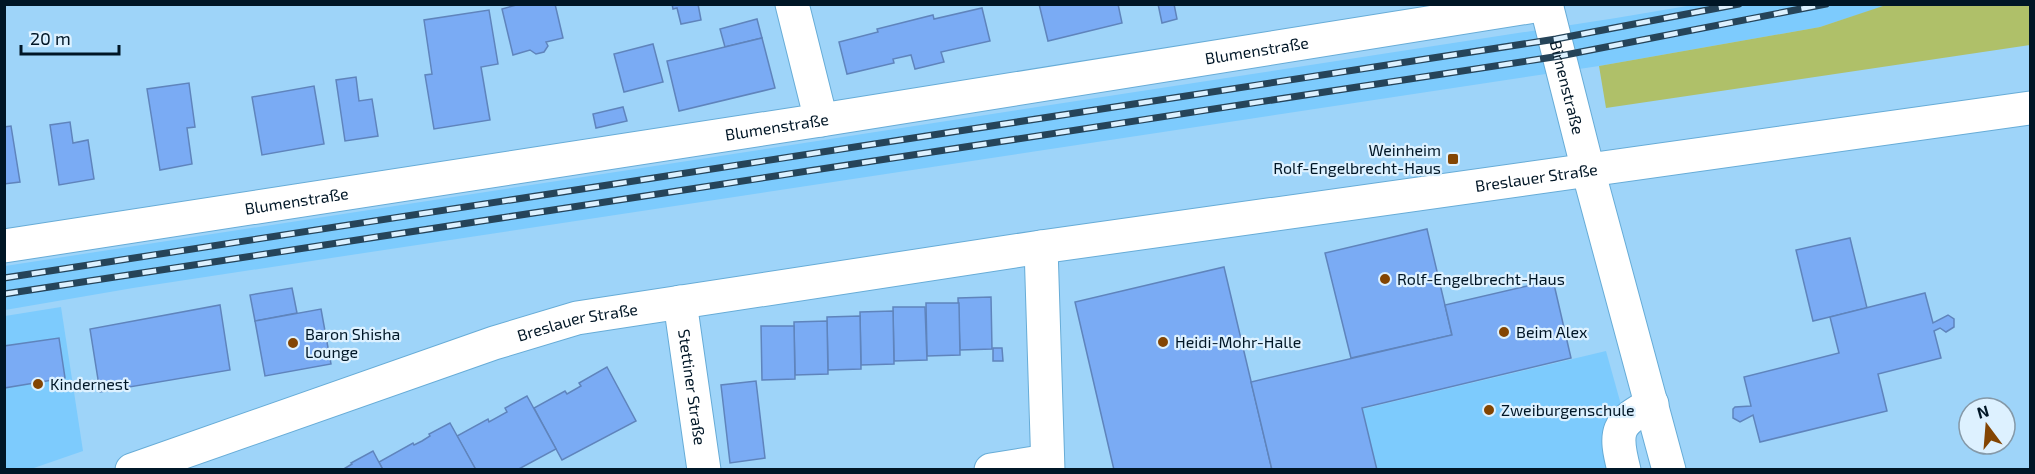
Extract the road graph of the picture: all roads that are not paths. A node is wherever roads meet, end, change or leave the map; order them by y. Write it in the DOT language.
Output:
graph roads {
  1 [pos="792,4"];
  2 [pos="1546,5"];
  3 [pos="2031,108"];
  4 [pos="821,120"];
  5 [pos="1588,170"];
  6 [pos="4,246"];
  7 [pos="1041,247"];
  8 [pos="681,302"];
  9 [pos="1652,404"];
  10 [pos="1048,466"];
  11 [pos="132,470"];
  12 [pos="704,470"];
  13 [pos="991,470"];
  14 [pos="1624,470"];
  15 [pos="1669,470"];
  1 -- 4 [label="street"];
  2 -- 4 [label="street, Blumenstraße"];
  2 -- 5 [label="street, Birnenstraße"];
  3 -- 5 [label="street, Breslauer Straße"];
  4 -- 6 [label="street, Blumenstraße"];
  5 -- 7 [label="street, Breslauer Straße"];
  5 -- 9 [label="street, Birnenstraße"];
  7 -- 8 [label="street, Breslauer Straße"];
  7 -- 10 [label="street"];
  8 -- 11 [label="street, Breslauer Straße"];
  8 -- 12 [label="street, Stettiner Straße"];
  9 -- 14 [label="street"];
  9 -- 15 [label="street, Birnenstraße"];
  10 -- 13 [label="street"];
}
